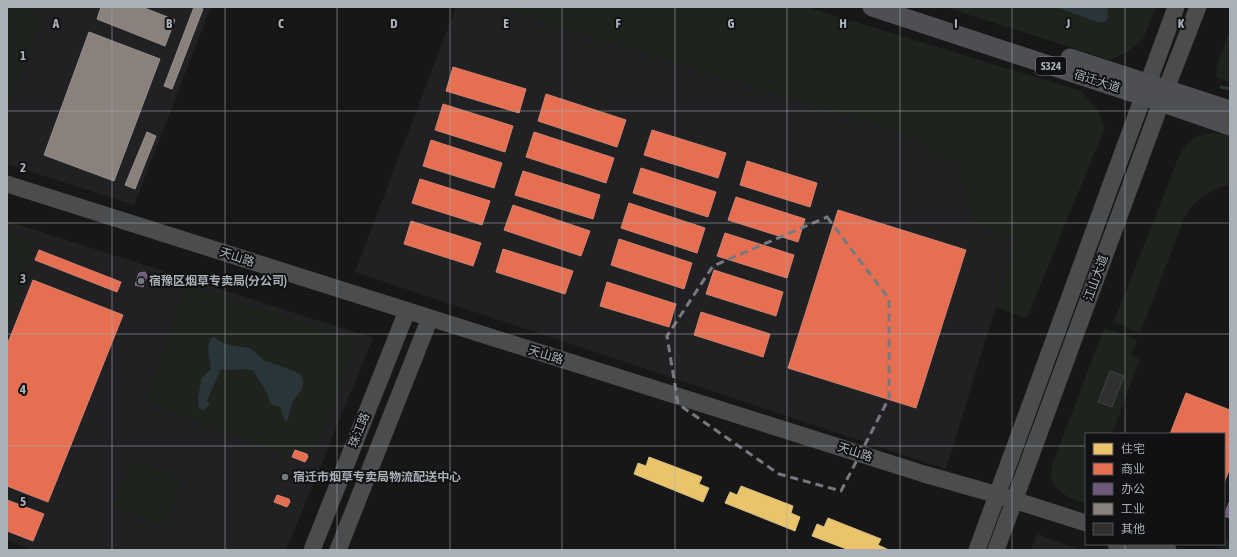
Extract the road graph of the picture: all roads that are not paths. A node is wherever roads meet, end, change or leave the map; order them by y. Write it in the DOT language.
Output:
graph roads {
  1 [pos="872,7"];
  2 [pos="908,7"];
  3 [pos="1176,7"];
  4 [pos="1198,7"];
  5 [pos="1145,89"];
  6 [pos="1164,96"];
  7 [pos="1230,110"];
  8 [pos="1230,126"];
  9 [pos="7,184"];
  10 [pos="7,195"];
  11 [pos="404,316"];
  12 [pos="428,324"];
  13 [pos="996,500"];
  14 [pos="1013,505"];
  15 [pos="1085,523"];
  16 [pos="1085,534"];
  17 [pos="1119,545"];
  18 [pos="1153,545"];
  19 [pos="312,550"];
  20 [pos="338,550"];
  21 [pos="977,550"];
  22 [pos="996,550"];
  23 [pos="1135,550"];
  24 [pos="1168,550"];
  1 -- 5 [label="main road, 宿迁大道 / S324"];
  2 -- 5 [label="main road, 宿迁大道 / S324"];
  3 -- 5 [label="street, 江山大道"];
  4 -- 6 [label="street, 江山大道"];
  5 -- 6 [label="main road, 宿迁大道 / S324"];
  5 -- 13 [label="street, 江山大道"];
  6 -- 7 [label="main road, 宿迁大道 / S324"];
  6 -- 8 [label="main road, 宿迁大道 / S324"];
  6 -- 14 [label="street, 江山大道"];
  9 -- 11 [label="street, 天山路"];
  10 -- 11 [label="street, 天山路"];
  11 -- 12 [label="street, 天山路"];
  11 -- 19 [label="street, 珠江路"];
  12 -- 13 [label="street, 天山路"];
  12 -- 20 [label="street, 珠江路"];
  13 -- 14 [label="street, 天山路"];
  13 -- 21 [label="street, 江山大道"];
  14 -- 15 [label="street, 天山路"];
  14 -- 16 [label="street, 天山路"];
  14 -- 22 [label="street, 江山大道"];
  17 -- 23 [label="street"];
  18 -- 24 [label="street"];
}
